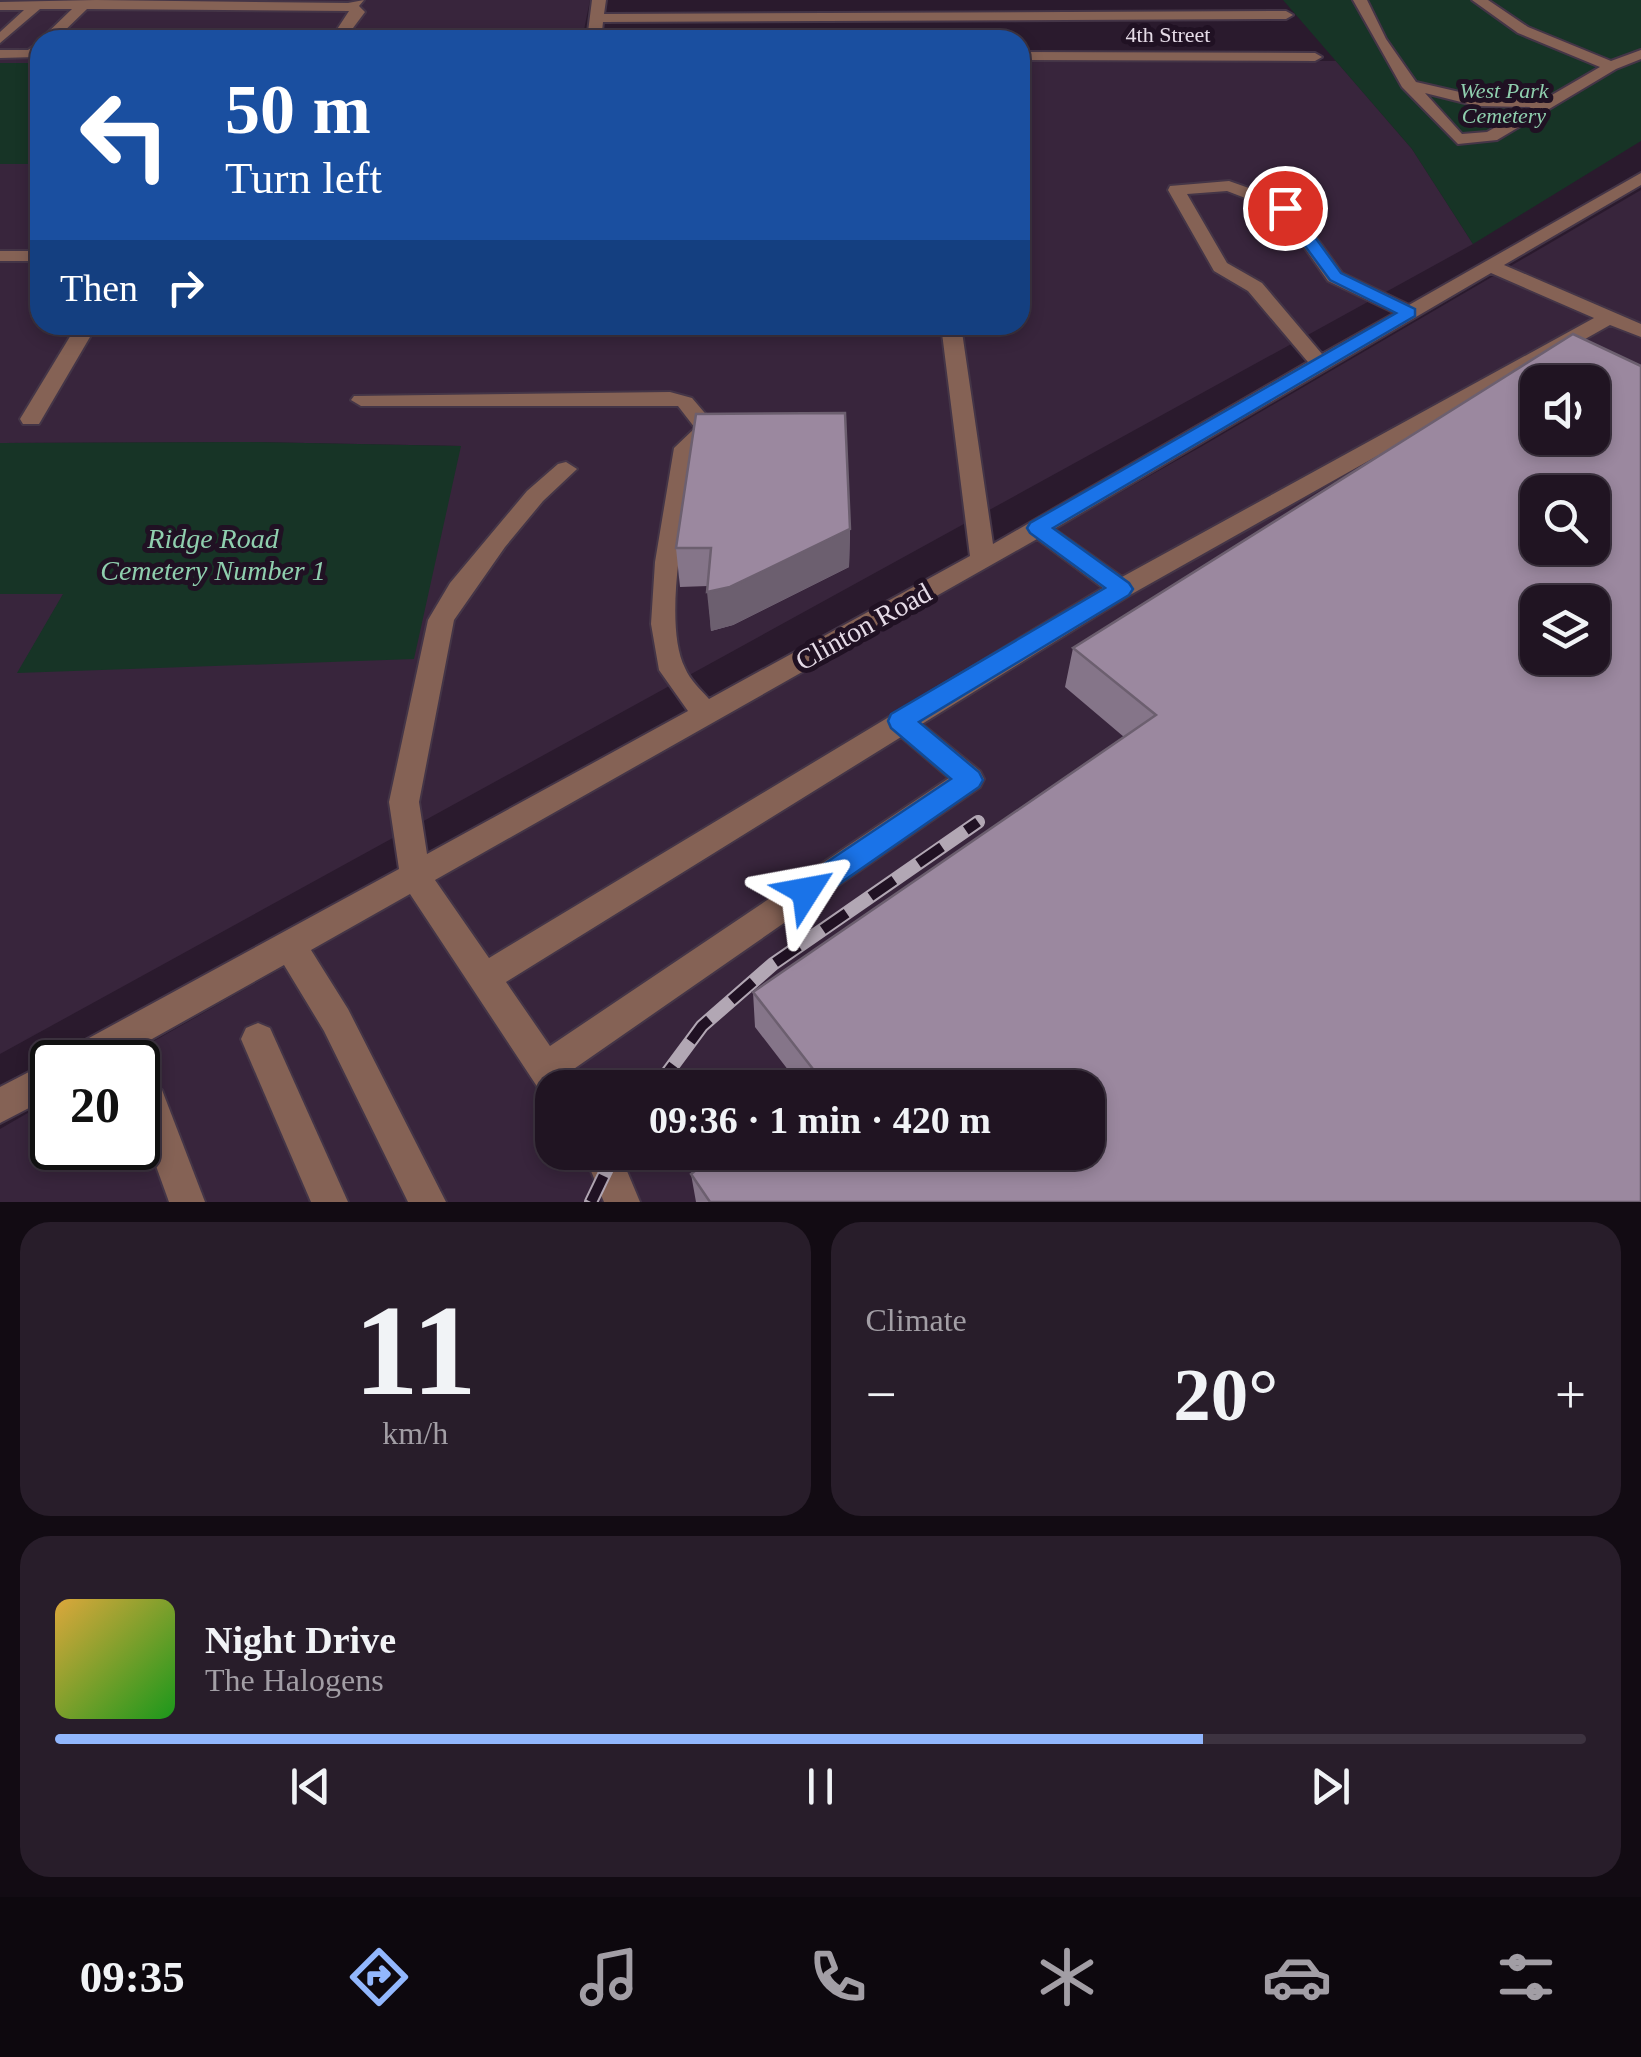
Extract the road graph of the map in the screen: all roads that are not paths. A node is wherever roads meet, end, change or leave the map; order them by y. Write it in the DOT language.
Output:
graph roads {
  1 [pos="599,0"];
  2 [pos="943,0"];
  3 [pos="1273,0"];
  4 [pos="1360,0"];
  5 [pos="1479,0"];
  6 [pos="86,3"];
  7 [pos="355,4"];
  8 [pos="0,6"];
  9 [pos="37,6"];
  10 [pos="1286,15"];
  11 [pos="597,18"];
  12 [pos="949,22"];
  13 [pos="1296,29"];
  14 [pos="58,30"];
  15 [pos="344,30"];
  16 [pos="595,30"];
  17 [pos="0,39"];
  18 [pos="1306,43"];
  19 [pos="30,52"];
  20 [pos="0,54"];
  21 [pos="1641,54"];
  22 [pos="1030,56"];
  23 [pos="1610,66"];
  24 [pos="1641,76"];
  25 [pos="1406,84"];
  26 [pos="1550,103"];
  27 [pos="1641,178"];
  28 [pos="30,257"];
  29 [pos="2,259"];
  30 [pos="1490,266"];
  31 [pos="1409,312"];
  32 [pos="1608,317"];
  33 [pos="1641,331"];
  34 [pos="81,335"];
  35 [pos="951,335"];
  36 [pos="1320,364"];
  37 [pos="362,400"];
  38 [pos="31,419"];
  39 [pos="756,428"];
  40 [pos="709,432"];
  41 [pos="566,470"];
  42 [pos="1038,528"];
  43 [pos="982,560"];
  44 [pos="1121,589"];
  45 [pos="706,714"];
  46 [pos="900,721"];
  47 [pos="415,875"];
  48 [pos="290,945"];
  49 [pos="483,980"];
  50 [pos="258,1039"];
  51 [pos="119,1040"];
  52 [pos="546,1070"];
  53 [pos="563,1070"];
  54 [pos="30,1089"];
  55 [pos="0,1106"];
  56 [pos="160,1129"];
  57 [pos="609,1170"];
  58 [pos="187,1202"];
  59 [pos="330,1202"];
  60 [pos="428,1202"];
  61 [pos="622,1202"];
  1 -- 11 [label="street"];
  2 -- 12 [label="street"];
  3 -- 10 [label="street"];
  4 -- 25 [label="street"];
  5 -- 23 [label="street"];
  6 -- 7 [label="street"];
  6 -- 9 [label="street"];
  6 -- 14 [label="street"];
  7 -- 15 [label="street"];
  8 -- 9 [label="street"];
  9 -- 17 [label="street"];
  10 -- 12 [label="street"];
  10 -- 13 [label="street"];
  11 -- 12 [label="street"];
  11 -- 16 [label="street"];
  18 -- 22 [label="street, 4th Street"];
  19 -- 20 [label="street"];
  21 -- 23 [label="street"];
  23 -- 24 [label="street"];
  23 -- 26 [label="street"];
  25 -- 26 [label="street"];
  25 -- 26 [label="street"];
  27 -- 30 [label="street, Clinton Road"];
  28 -- 29 [label="street"];
  30 -- 31 [label="street, Clinton Road"];
  30 -- 32 [label="street"];
  31 -- 36 [label="street, Clinton Road"];
  31 -- 36 [label="street"];
  32 -- 33 [label="street"];
  32 -- 44 [label="street"];
  34 -- 38 [label="street"];
  35 -- 43 [label="street"];
  36 -- 42 [label="street, Clinton Road"];
  37 -- 40 [label="street"];
  39 -- 40 [label="street"];
  40 -- 45 [label="street"];
  41 -- 47 [label="street"];
  42 -- 43 [label="street, Clinton Road"];
  42 -- 44 [label="street"];
  43 -- 45 [label="street, Clinton Road"];
  44 -- 46 [label="street"];
  45 -- 47 [label="street, Clinton Road"];
  46 -- 49 [label="street"];
  46 -- 53 [label="street"];
  47 -- 48 [label="street, Clinton Road"];
  47 -- 49 [label="street"];
  48 -- 51 [label="street, Clinton Road"];
  48 -- 60 [label="street"];
  49 -- 52 [label="street"];
  50 -- 59 [label="street"];
  54 -- 55 [label="street"];
  56 -- 58 [label="street"];
  57 -- 61 [label="street"];
}
